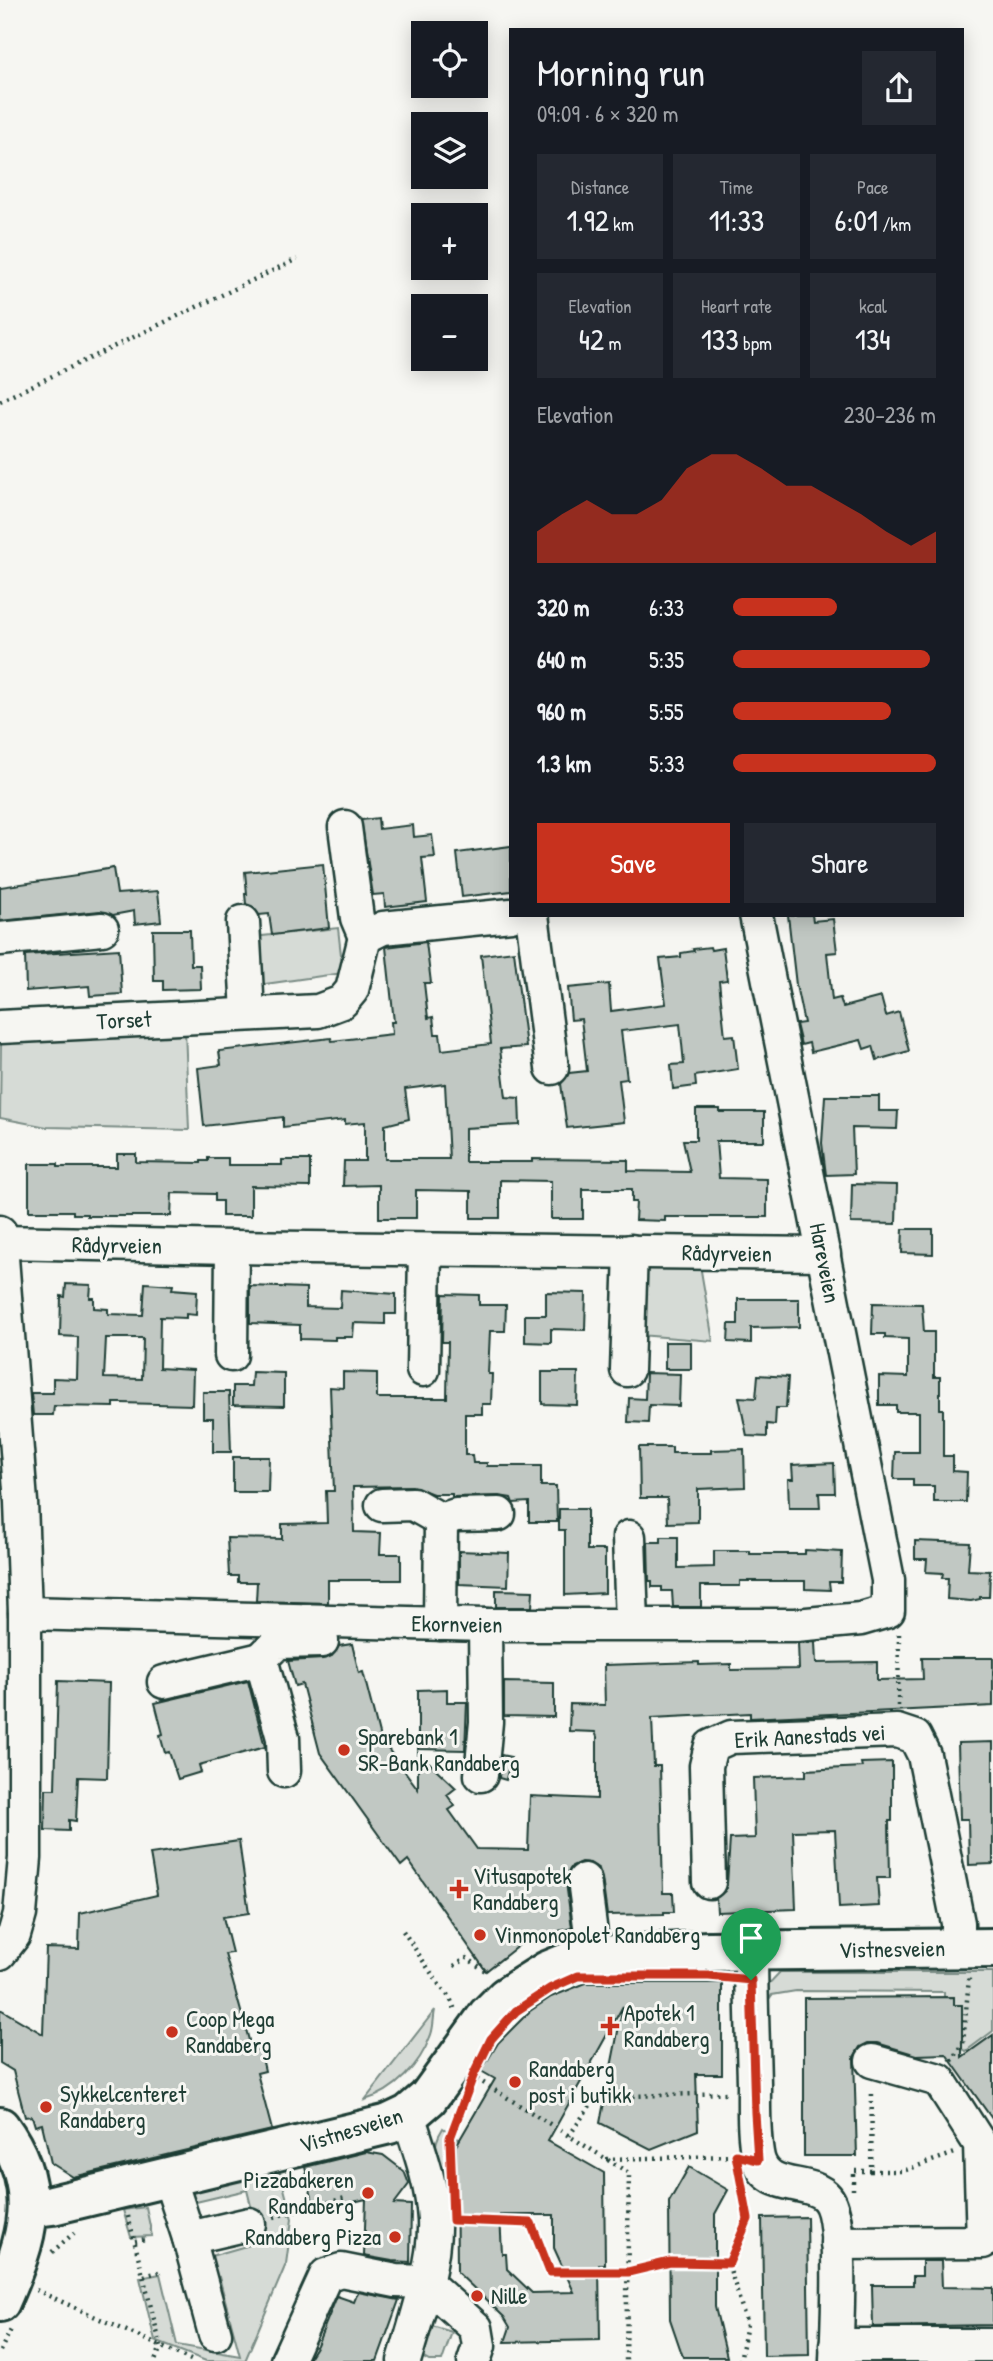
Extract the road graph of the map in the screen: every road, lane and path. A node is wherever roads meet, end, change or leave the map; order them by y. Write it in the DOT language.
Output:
graph roads {
  1 [pos="298,259"];
  2 [pos="0,401"];
  3 [pos="345,827"];
  4 [pos="509,915"];
  5 [pos="532,917"];
  6 [pos="757,917"];
  7 [pos="243,922"];
  8 [pos="102,929"];
  9 [pos="365,937"];
  10 [pos="0,939"];
  11 [pos="248,1013"];
  12 [pos="0,1027"];
  13 [pos="552,1068"];
  14 [pos="1,1237"];
  15 [pos="232,1247"];
  16 [pos="425,1250"];
  17 [pos="631,1251"];
  18 [pos="824,1254"];
  19 [pos="231,1355"];
  20 [pos="424,1370"];
  21 [pos="627,1370"];
  22 [pos="382,1505"];
  23 [pos="499,1514"];
  24 [pos="441,1520"];
  25 [pos="629,1537"];
  26 [pos="888,1611"];
  27 [pos="25,1613"];
  28 [pos="440,1624"];
  29 [pos="632,1624"];
  30 [pos="485,1625"];
  31 [pos="364,1639"];
  32 [pos="261,1659"];
  33 [pos="164,1682"];
  34 [pos="897,1731"];
  35 [pos="284,1771"];
  36 [pos="481,1775"];
  37 [pos="584,1880"];
  38 [pos="709,1882"];
  39 [pos="403,1931"];
  40 [pos="751,1950"];
  41 [pos="0,1953"];
  42 [pos="594,1956"];
  43 [pos="974,1957"];
  44 [pos="456,2013"];
  45 [pos="872,2061"];
  46 [pos="939,2080"];
  47 [pos="469,2089"];
  48 [pos="754,2092"];
  49 [pos="464,2101"];
  50 [pos="408,2115"];
  51 [pos="0,2127"];
  52 [pos="569,2136"];
  53 [pos="980,2144"];
  54 [pos="606,2159"];
  55 [pos="451,2166"];
  56 [pos="738,2168"];
  57 [pos="871,2171"];
  58 [pos="169,2177"];
  59 [pos="740,2181"];
  60 [pos="853,2195"];
  61 [pos="345,2198"];
  62 [pos="29,2208"];
  63 [pos="126,2210"];
  64 [pos="453,2220"];
  65 [pos="260,2221"];
  66 [pos="189,2238"];
  67 [pos="146,2239"];
  68 [pos="135,2241"];
  69 [pos="837,2243"];
  70 [pos="729,2263"];
  71 [pos="159,2272"];
  72 [pos="628,2272"];
  73 [pos="144,2276"];
  74 [pos="425,2281"];
  75 [pos="16,2295"];
  76 [pos="215,2334"];
  77 [pos="993,2345"];
  78 [pos="161,2347"];
  79 [pos="836,2353"];
  80 [pos="155,2361"];
  81 [pos="193,2361"];
  82 [pos="287,2361"];
  83 [pos="404,2361"];
  84 [pos="474,2361"];
  85 [pos="626,2361"];
  86 [pos="740,2361"];
  1 -- 2 [label="path"];
  3 -- 9 [label="street"];
  4 -- 9 [label="street"];
  5 -- 13 [label="street"];
  6 -- 18 [label="street, Hareveien"];
  7 -- 11 [label="street"];
  8 -- 10 [label="street"];
  9 -- 11 [label="street, Torset"];
  11 -- 12 [label="street, Torset"];
  14 -- 15 [label="street, Rådyrveien"];
  14 -- 27 [label="street"];
  15 -- 16 [label="street, Rådyrveien"];
  15 -- 19 [label="street"];
  16 -- 17 [label="street, Rådyrveien"];
  16 -- 20 [label="street"];
  17 -- 18 [label="street, Rådyrveien"];
  17 -- 21 [label="street"];
  18 -- 26 [label="street, Hareveien"];
  22 -- 24 [label="street"];
  23 -- 24 [label="street"];
  24 -- 28 [label="street"];
  25 -- 29 [label="street"];
  26 -- 29 [label="street, Ekornveien"];
  26 -- 34 [label="path"];
  27 -- 28 [label="street, Ekornveien"];
  27 -- 41 [label="street"];
  28 -- 30 [label="street, Ekornveien"];
  29 -- 30 [label="street, Ekornveien"];
  30 -- 36 [label="street"];
  31 -- 32 [label="street"];
  32 -- 33 [label="street"];
  32 -- 35 [label="street"];
  34 -- 38 [label="street, Erik Aanestads vei"];
  34 -- 43 [label="street, Erik Aanestads vei"];
  37 -- 42 [label="street"];
  39 -- 44 [label="path"];
  40 -- 42 [label="main road, Vistnesveien"];
  40 -- 43 [label="main road, Vistnesveien"];
  40 -- 48 [label="street"];
  42 -- 50 [label="main road, Vistnesveien"];
  43 -- 46 [label="path"];
  45 -- 46 [label="street"];
  45 -- 57 [label="path"];
  46 -- 53 [label="street"];
  47 -- 52 [label="path"];
  48 -- 52 [label="path"];
  48 -- 69 [label="street"];
  49 -- 55 [label="path"];
  50 -- 58 [label="main road, Vistnesveien"];
  50 -- 74 [label="street"];
  51 -- 62 [label="main road"];
  52 -- 54 [label="path"];
  53 -- 57 [label="path"];
  53 -- 69 [label="street"];
  54 -- 56 [label="path"];
  54 -- 72 [label="path"];
  57 -- 60 [label="path"];
  58 -- 62 [label="main road, Vistnesveien"];
  58 -- 66 [label="street"];
  59 -- 70 [label="path"];
  61 -- 65 [label="path"];
  62 -- 75 [label="main road"];
  63 -- 68 [label="path"];
  64 -- 72 [label="path"];
  65 -- 66 [label="street"];
  66 -- 76 [label="street"];
  67 -- 68 [label="path"];
  68 -- 73 [label="path"];
  69 -- 79 [label="street"];
  70 -- 72 [label="path"];
  70 -- 86 [label="path"];
  71 -- 73 [label="path"];
  72 -- 85 [label="path"];
  73 -- 78 [label="path"];
  74 -- 82 [label="street"];
  74 -- 83 [label="street"];
  74 -- 84 [label="street"];
  75 -- 78 [label="path"];
  77 -- 79 [label="street"];
  78 -- 80 [label="path"];
  78 -- 81 [label="path"];
}
